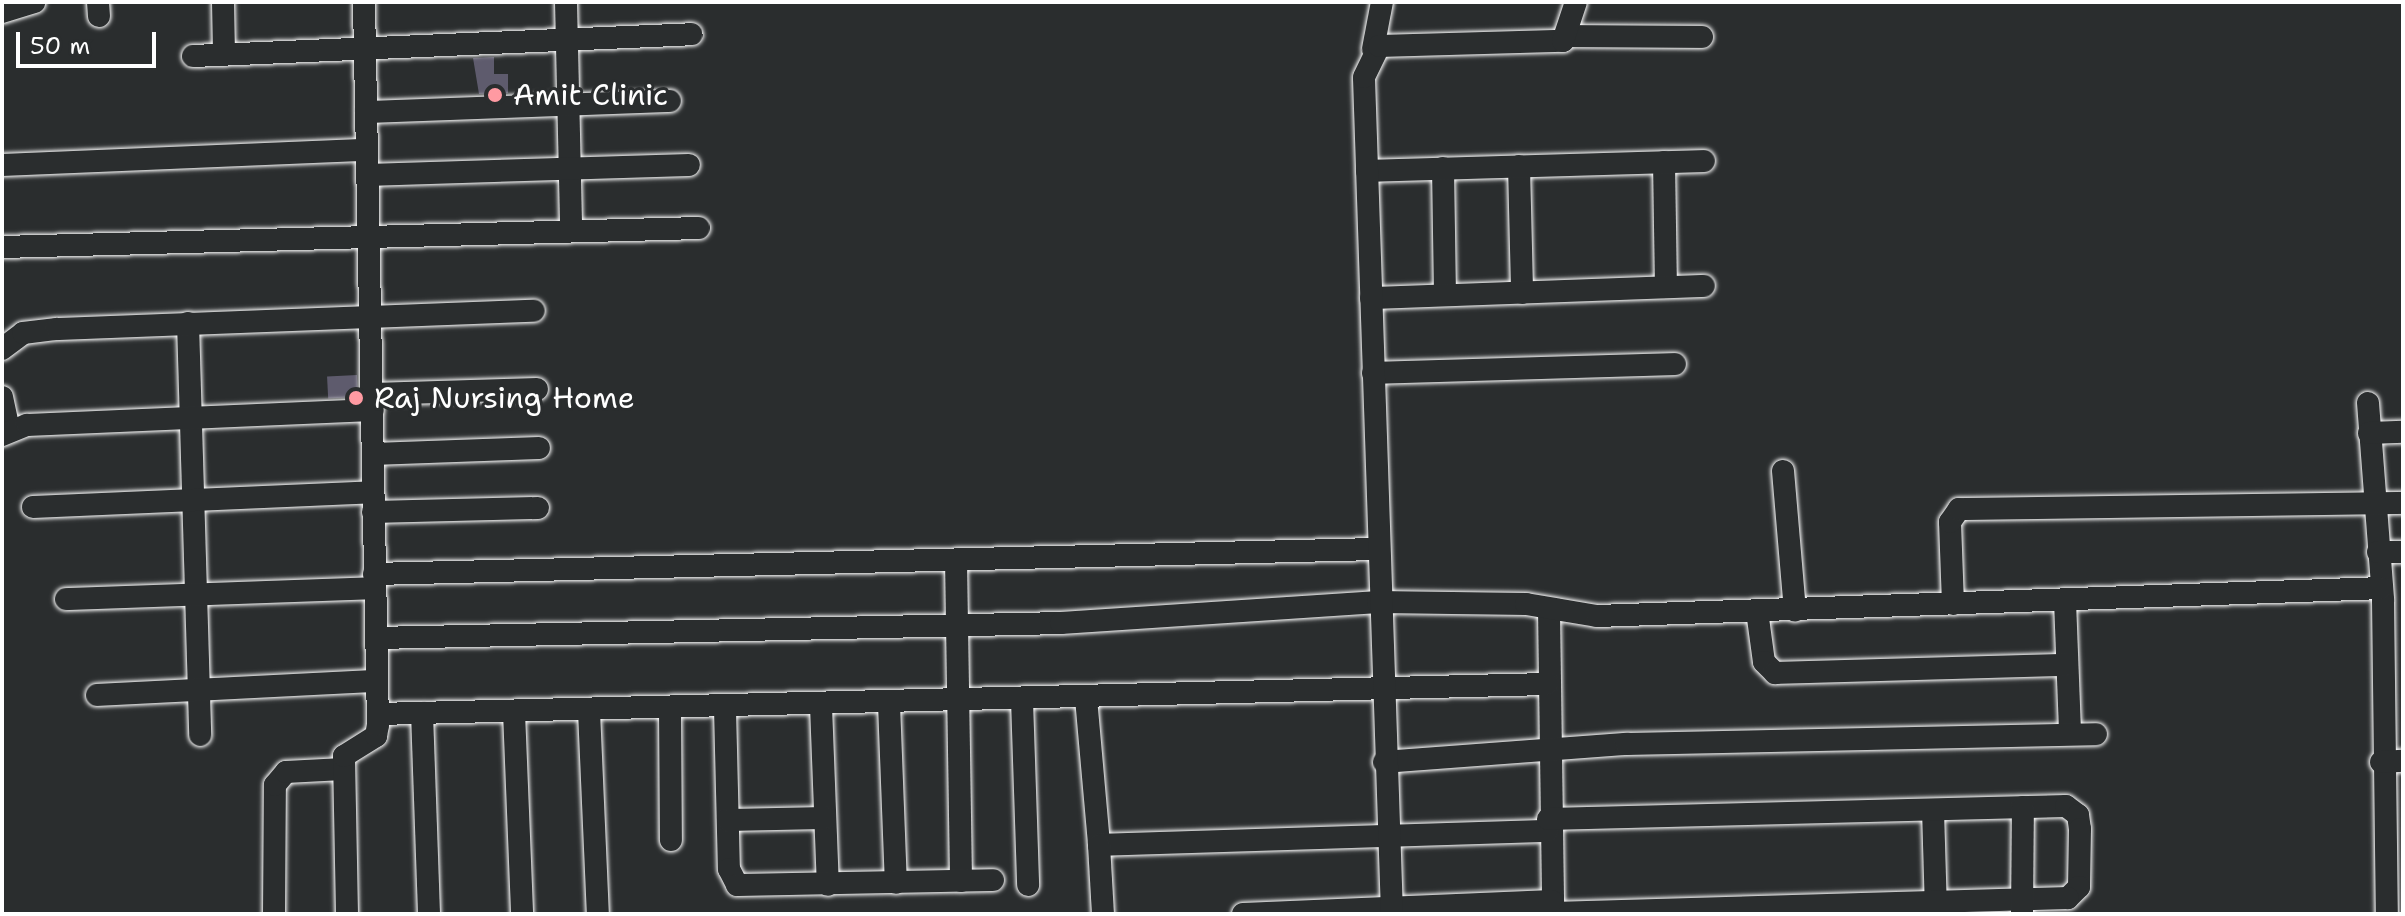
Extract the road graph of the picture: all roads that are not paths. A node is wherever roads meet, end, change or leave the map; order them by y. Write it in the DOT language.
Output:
graph roads {
  1 [pos="34,2"];
  2 [pos="223,2"];
  3 [pos="364,2"];
  4 [pos="566,2"];
  5 [pos="1382,2"];
  6 [pos="1576,2"];
  7 [pos="2,12"];
  8 [pos="692,34"];
  9 [pos="1570,36"];
  10 [pos="1702,37"];
  11 [pos="566,41"];
  12 [pos="365,49"];
  13 [pos="1373,49"];
  14 [pos="224,54"];
  15 [pos="193,56"];
  16 [pos="670,101"];
  17 [pos="568,105"];
  18 [pos="366,112"];
  19 [pos="367,150"];
  20 [pos="1704,161"];
  21 [pos="1664,162"];
  22 [pos="2,165"];
  23 [pos="689,165"];
  24 [pos="1519,166"];
  25 [pos="1443,168"];
  26 [pos="569,169"];
  27 [pos="1367,171"];
  28 [pos="367,175"];
  29 [pos="699,228"];
  30 [pos="571,230"];
  31 [pos="368,233"];
  32 [pos="2,247"];
  33 [pos="1704,286"];
  34 [pos="1666,287"];
  35 [pos="1522,293"];
  36 [pos="1445,295"];
  37 [pos="1371,298"];
  38 [pos="534,311"];
  39 [pos="370,315"];
  40 [pos="188,323"];
  41 [pos="2,349"];
  42 [pos="1675,364"];
  43 [pos="1373,373"];
  44 [pos="537,389"];
  45 [pos="2,397"];
  46 [pos="372,402"];
  47 [pos="2368,403"];
  48 [pos="190,414"];
  49 [pos="2403,432"];
  50 [pos="5,433"];
  51 [pos="2369,433"];
  52 [pos="539,448"];
  53 [pos="373,454"];
  54 [pos="1783,471"];
  55 [pos="191,500"];
  56 [pos="373,502"];
  57 [pos="2373,503"];
  58 [pos="2403,503"];
  59 [pos="33,507"];
  60 [pos="538,508"];
  61 [pos="1374,549"];
  62 [pos="2378,552"];
  63 [pos="2403,552"];
  64 [pos="956,560"];
  65 [pos="374,581"];
  66 [pos="2382,588"];
  67 [pos="195,595"];
  68 [pos="66,599"];
  69 [pos="2065,601"];
  70 [pos="1378,602"];
  71 [pos="1953,604"];
  72 [pos="1549,610"];
  73 [pos="1795,610"];
  74 [pos="1757,611"];
  75 [pos="2393,619"];
  76 [pos="957,626"];
  77 [pos="376,638"];
  78 [pos="2067,665"];
  79 [pos="377,681"];
  80 [pos="1548,684"];
  81 [pos="1381,688"];
  82 [pos="199,689"];
  83 [pos="97,695"];
  84 [pos="1086,698"];
  85 [pos="1022,700"];
  86 [pos="958,702"];
  87 [pos="889,704"];
  88 [pos="821,706"];
  89 [pos="670,709"];
  90 [pos="725,709"];
  91 [pos="589,711"];
  92 [pos="514,712"];
  93 [pos="422,713"];
  94 [pos="378,714"];
  95 [pos="2070,734"];
  96 [pos="2096,734"];
  97 [pos="200,735"];
  98 [pos="1547,753"];
  99 [pos="2392,761"];
  100 [pos="1384,762"];
  101 [pos="343,769"];
  102 [pos="2023,807"];
  103 [pos="1933,810"];
  104 [pos="825,818"];
  105 [pos="2392,819"];
  106 [pos="728,820"];
  107 [pos="1548,825"];
  108 [pos="1388,834"];
  109 [pos="671,840"];
  110 [pos="1099,845"];
  111 [pos="993,880"];
  112 [pos="961,881"];
  113 [pos="896,883"];
  114 [pos="828,885"];
  115 [pos="1028,885"];
  116 [pos="2394,889"];
  117 [pos="1936,907"];
  118 [pos="2022,907"];
  119 [pos="1552,909"];
  120 [pos="1392,911"];
  121 [pos="274,914"];
  122 [pos="347,914"];
  123 [pos="429,914"];
  124 [pos="522,914"];
  125 [pos="598,914"];
  126 [pos="1103,914"];
  127 [pos="1243,914"];
  128 [pos="2387,914"];
  1 -- 7 [label="street"];
  2 -- 14 [label="street"];
  3 -- 12 [label="street"];
  4 -- 11 [label="street"];
  5 -- 13 [label="street"];
  6 -- 9 [label="street"];
  8 -- 11 [label="street"];
  9 -- 10 [label="street"];
  9 -- 13 [label="street"];
  11 -- 12 [label="street"];
  11 -- 17 [label="street"];
  12 -- 14 [label="street"];
  12 -- 18 [label="street"];
  13 -- 27 [label="street"];
  14 -- 15 [label="street"];
  16 -- 17 [label="street"];
  17 -- 18 [label="street"];
  17 -- 26 [label="street"];
  18 -- 19 [label="street"];
  19 -- 22 [label="street"];
  19 -- 28 [label="street"];
  20 -- 21 [label="street"];
  21 -- 24 [label="street"];
  21 -- 34 [label="street"];
  23 -- 26 [label="street"];
  24 -- 25 [label="street"];
  24 -- 35 [label="street"];
  25 -- 27 [label="street"];
  25 -- 36 [label="street"];
  26 -- 28 [label="street"];
  26 -- 30 [label="street"];
  27 -- 37 [label="street"];
  28 -- 31 [label="street"];
  29 -- 30 [label="street"];
  30 -- 31 [label="street"];
  31 -- 32 [label="street"];
  31 -- 39 [label="street"];
  33 -- 34 [label="street"];
  34 -- 35 [label="street"];
  35 -- 36 [label="street"];
  36 -- 37 [label="street"];
  37 -- 43 [label="street"];
  38 -- 39 [label="street"];
  39 -- 40 [label="street"];
  39 -- 46 [label="street"];
  40 -- 41 [label="street"];
  40 -- 48 [label="street"];
  42 -- 43 [label="street"];
  43 -- 61 [label="street"];
  44 -- 46 [label="street"];
  45 -- 50 [label="street"];
  46 -- 48 [label="street"];
  46 -- 53 [label="street"];
  47 -- 51 [label="street"];
  48 -- 50 [label="street"];
  48 -- 55 [label="street"];
  49 -- 51 [label="street"];
  51 -- 57 [label="street"];
  52 -- 53 [label="street"];
  53 -- 56 [label="street"];
  54 -- 73 [label="street"];
  55 -- 56 [label="street"];
  55 -- 59 [label="street"];
  55 -- 67 [label="street"];
  56 -- 60 [label="street"];
  56 -- 65 [label="street"];
  57 -- 58 [label="street"];
  57 -- 62 [label="street"];
  57 -- 71 [label="street"];
  61 -- 64 [label="street"];
  61 -- 70 [label="street"];
  62 -- 63 [label="street"];
  62 -- 66 [label="street"];
  64 -- 65 [label="street"];
  64 -- 76 [label="street"];
  65 -- 67 [label="street"];
  65 -- 77 [label="street"];
  66 -- 69 [label="street"];
  66 -- 75 [label="street"];
  67 -- 68 [label="street"];
  67 -- 82 [label="street"];
  69 -- 71 [label="street"];
  69 -- 78 [label="street"];
  70 -- 72 [label="street"];
  70 -- 76 [label="street"];
  70 -- 81 [label="street"];
  71 -- 73 [label="street"];
  72 -- 74 [label="street"];
  72 -- 80 [label="street"];
  73 -- 74 [label="street"];
  74 -- 78 [label="street"];
  75 -- 99 [label="street"];
  76 -- 77 [label="street"];
  76 -- 86 [label="street"];
  77 -- 79 [label="street"];
  78 -- 95 [label="street"];
  79 -- 82 [label="street"];
  79 -- 94 [label="street"];
  80 -- 81 [label="street"];
  80 -- 98 [label="street"];
  81 -- 84 [label="street"];
  81 -- 100 [label="street"];
  82 -- 83 [label="street"];
  82 -- 97 [label="street"];
  84 -- 85 [label="street"];
  84 -- 110 [label="street"];
  85 -- 86 [label="street"];
  85 -- 115 [label="street"];
  86 -- 87 [label="street"];
  86 -- 112 [label="street"];
  87 -- 88 [label="street"];
  87 -- 113 [label="street"];
  88 -- 90 [label="street"];
  88 -- 104 [label="street"];
  89 -- 90 [label="street"];
  89 -- 91 [label="street"];
  89 -- 109 [label="street"];
  90 -- 106 [label="street"];
  91 -- 92 [label="street"];
  91 -- 125 [label="street"];
  92 -- 93 [label="street"];
  92 -- 124 [label="street"];
  93 -- 94 [label="street"];
  93 -- 123 [label="street"];
  94 -- 101 [label="street"];
  95 -- 96 [label="street"];
  95 -- 98 [label="street"];
  98 -- 100 [label="street"];
  98 -- 107 [label="street"];
  99 -- 105 [label="street"];
  100 -- 108 [label="street"];
  101 -- 121 [label="street"];
  101 -- 122 [label="street"];
  102 -- 103 [label="street"];
  102 -- 118 [label="street"];
  102 -- 118 [label="street"];
  103 -- 107 [label="street"];
  103 -- 117 [label="street"];
  104 -- 106 [label="street"];
  104 -- 114 [label="street"];
  105 -- 116 [label="street"];
  106 -- 114 [label="street"];
  107 -- 108 [label="street"];
  107 -- 119 [label="street"];
  108 -- 110 [label="street"];
  108 -- 120 [label="street"];
  110 -- 126 [label="street"];
  111 -- 112 [label="street"];
  112 -- 113 [label="street"];
  113 -- 114 [label="street"];
  116 -- 128 [label="street"];
  117 -- 118 [label="street"];
  117 -- 119 [label="street"];
  119 -- 120 [label="street"];
  120 -- 127 [label="street"];
}
